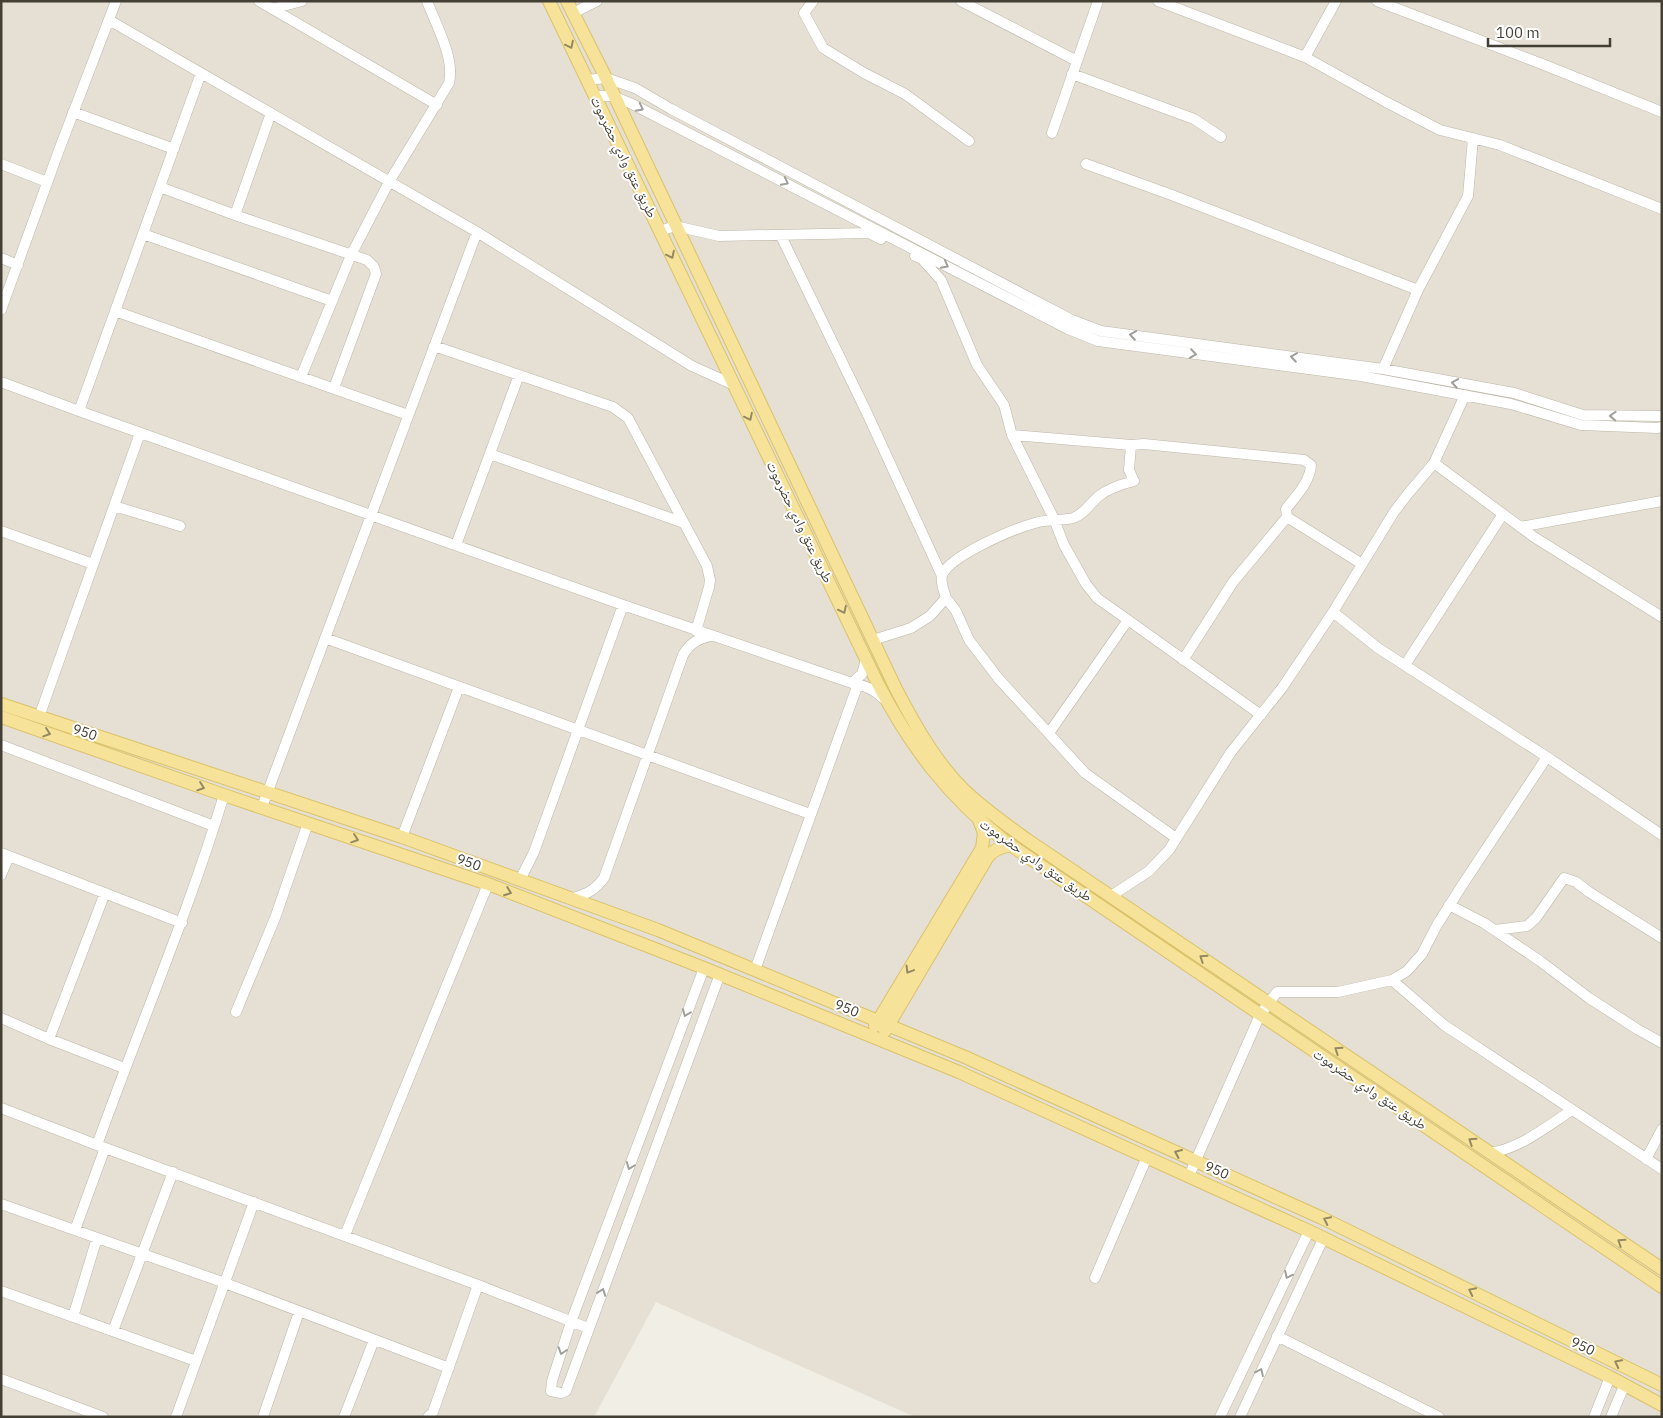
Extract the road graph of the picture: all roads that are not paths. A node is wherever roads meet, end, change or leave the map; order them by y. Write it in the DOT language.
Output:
graph roads {
  1 [pos="116,1"];
  2 [pos="259,1"];
  3 [pos="302,1"];
  4 [pos="427,1"];
  5 [pos="549,1"];
  6 [pos="567,1"];
  7 [pos="598,1"];
  8 [pos="813,1"];
  9 [pos="961,1"];
  10 [pos="1098,1"];
  11 [pos="1158,1"];
  12 [pos="1336,1"];
  13 [pos="1377,1"];
  14 [pos="272,9"];
  15 [pos="573,13"];
  16 [pos="109,20"];
  17 [pos="1305,57"];
  18 [pos="1077,61"];
  19 [pos="201,73"];
  20 [pos="1072,74"];
  21 [pos="606,78"];
  22 [pos="587,80"];
  23 [pos="594,96"];
  24 [pos="613,96"];
  25 [pos="437,105"];
  26 [pos="73,112"];
  27 [pos="1662,112"];
  28 [pos="271,113"];
  29 [pos="1052,133"];
  30 [pos="1221,137"];
  31 [pos="1473,138"];
  32 [pos="969,141"];
  33 [pos="174,149"];
  34 [pos="1,164"];
  35 [pos="1086,164"];
  36 [pos="48,182"];
  37 [pos="389,182"];
  38 [pos="160,187"];
  39 [pos="1662,209"];
  40 [pos="235,215"];
  41 [pos="675,226"];
  42 [pos="660,231"];
  43 [pos="477,232"];
  44 [pos="143,234"];
  45 [pos="781,236"];
  46 [pos="351,255"];
  47 [pos="1,258"];
  48 [pos="18,265"];
  49 [pos="1418,290"];
  50 [pos="332,301"];
  51 [pos="1,310"];
  52 [pos="115,311"];
  53 [pos="434,346"];
  54 [pos="1383,369"];
  55 [pos="519,375"];
  56 [pos="301,377"];
  57 [pos="1,382"];
  58 [pos="734,385"];
  59 [pos="334,388"];
  60 [pos="1465,395"];
  61 [pos="79,411"];
  62 [pos="408,415"];
  63 [pos="1662,416"];
  64 [pos="1662,426"];
  65 [pos="140,433"];
  66 [pos="1012,435"];
  67 [pos="1131,445"];
  68 [pos="490,454"];
  69 [pos="1434,463"];
  70 [pos="1662,501"];
  71 [pos="114,506"];
  72 [pos="371,514"];
  73 [pos="1503,514"];
  74 [pos="1287,517"];
  75 [pos="1054,519"];
  76 [pos="684,523"];
  77 [pos="180,526"];
  78 [pos="1520,527"];
  79 [pos="1,531"];
  80 [pos="456,545"];
  81 [pos="93,564"];
  82 [pos="1362,564"];
  83 [pos="942,576"];
  84 [pos="946,598"];
  85 [pos="623,605"];
  86 [pos="1333,612"];
  87 [pos="1662,617"];
  88 [pos="1128,620"];
  89 [pos="696,631"];
  90 [pos="710,636"];
  91 [pos="324,638"];
  92 [pos="873,640"];
  93 [pos="866,660"];
  94 [pos="1183,660"];
  95 [pos="1405,665"];
  96 [pos="855,684"];
  97 [pos="460,687"];
  98 [pos="887,701"];
  99 [pos="1,704"];
  100 [pos="1261,715"];
  101 [pos="1,717"];
  102 [pos="39,717"];
  103 [pos="577,730"];
  104 [pos="1049,734"];
  105 [pos="1,744"];
  106 [pos="648,755"];
  107 [pos="929,757"];
  108 [pos="1547,757"];
  109 [pos="268,793"];
  110 [pos="224,795"];
  111 [pos="262,807"];
  112 [pos="810,814"];
  113 [pos="979,820"];
  114 [pos="308,823"];
  115 [pos="214,826"];
  116 [pos="1662,835"];
  117 [pos="402,837"];
  118 [pos="1176,838"];
  119 [pos="1011,845"];
  120 [pos="5,854"];
  121 [pos="1,875"];
  122 [pos="520,880"];
  123 [pos="488,884"];
  124 [pos="105,893"];
  125 [pos="1111,896"];
  126 [pos="572,898"];
  127 [pos="1449,905"];
  128 [pos="182,923"];
  129 [pos="1495,930"];
  130 [pos="1662,938"];
  131 [pos="704,968"];
  132 [pos="755,970"];
  133 [pos="720,974"];
  134 [pos="1392,980"];
  135 [pos="1269,1003"];
  136 [pos="236,1012"];
  137 [pos="1260,1015"];
  138 [pos="1,1018"];
  139 [pos="884,1023"];
  140 [pos="875,1038"];
  141 [pos="49,1039"];
  142 [pos="1662,1043"];
  143 [pos="124,1068"];
  144 [pos="1,1108"];
  145 [pos="1572,1110"];
  146 [pos="1662,1129"];
  147 [pos="101,1146"];
  148 [pos="1490,1153"];
  149 [pos="1147,1157"];
  150 [pos="1646,1159"];
  151 [pos="1196,1161"];
  152 [pos="1662,1169"];
  153 [pos="173,1172"];
  154 [pos="1189,1176"];
  155 [pos="254,1202"];
  156 [pos="1,1204"];
  157 [pos="75,1230"];
  158 [pos="1309,1231"];
  159 [pos="345,1235"];
  160 [pos="97,1238"];
  161 [pos="1323,1239"];
  162 [pos="142,1254"];
  163 [pos="1662,1269"];
  164 [pos="1095,1278"];
  165 [pos="225,1283"];
  166 [pos="478,1285"];
  167 [pos="1662,1287"];
  168 [pos="1,1291"];
  169 [pos="299,1312"];
  170 [pos="73,1317"];
  171 [pos="571,1322"];
  172 [pos="588,1328"];
  173 [pos="113,1331"];
  174 [pos="1277,1336"];
  175 [pos="374,1340"];
  176 [pos="196,1361"];
  177 [pos="450,1368"];
  178 [pos="1610,1377"];
  179 [pos="1,1379"];
  180 [pos="1662,1385"];
  181 [pos="1624,1386"];
  182 [pos="1662,1405"];
  183 [pos="89,1414"];
  184 [pos="103,1417"];
  185 [pos="176,1417"];
  186 [pos="263,1417"];
  187 [pos="344,1417"];
  188 [pos="428,1417"];
  189 [pos="1220,1417"];
  190 [pos="1240,1417"];
  191 [pos="1439,1417"];
  192 [pos="1594,1417"];
  193 [pos="1612,1417"];
  1 -- 16 [label="street"];
  2 -- 14 [label="street"];
  3 -- 14 [label="street"];
  4 -- 25 [label="street"];
  5 -- 22 [label="main road, طريق عتق وادي حضرموت, one-way"];
  6 -- 15 [label="main road, طريق عتق وادي حضرموت"];
  7 -- 15 [label="street"];
  8 -- 32 [label="street"];
  9 -- 18 [label="street"];
  10 -- 18 [label="street"];
  11 -- 17 [label="street"];
  12 -- 17 [label="street"];
  13 -- 27 [label="street"];
  14 -- 25 [label="street"];
  15 -- 21 [label="main road, طريق عتق وادي حضرموت"];
  16 -- 19 [label="street"];
  16 -- 26 [label="street"];
  17 -- 31 [label="street"];
  18 -- 20 [label="street"];
  19 -- 28 [label="street"];
  19 -- 33 [label="street"];
  20 -- 29 [label="street"];
  20 -- 30 [label="street"];
  21 -- 22 [label="street"];
  21 -- 24 [label="main road, طريق عتق وادي حضرموت"];
  54 -- 21 [label="street, one-way"];
  22 -- 23 [label="main road, طريق عتق وادي حضرموت"];
  23 -- 24 [label="street"];
  23 -- 42 [label="main road, طريق عتق وادي حضرموت"];
  24 -- 41 [label="main road, طريق عتق وادي حضرموت"];
  24 -- 60 [label="street, one-way"];
  25 -- 37 [label="street"];
  26 -- 33 [label="street"];
  26 -- 36 [label="street"];
  28 -- 37 [label="street"];
  28 -- 40 [label="street"];
  31 -- 39 [label="street"];
  31 -- 49 [label="street"];
  33 -- 38 [label="street"];
  34 -- 36 [label="street"];
  35 -- 49 [label="street"];
  36 -- 48 [label="street"];
  37 -- 43 [label="street"];
  37 -- 46 [label="street"];
  38 -- 40 [label="street"];
  38 -- 44 [label="street"];
  40 -- 46 [label="street"];
  41 -- 42 [label="street"];
  41 -- 45 [label="street"];
  41 -- 92 [label="main road, طريق عتق وادي حضرموت"];
  42 -- 58 [label="main road, طريق عتق وادي حضرموت, one-way"];
  43 -- 53 [label="street"];
  43 -- 58 [label="street"];
  44 -- 50 [label="street"];
  44 -- 52 [label="street"];
  45 -- 66 [label="street"];
  45 -- 83 [label="street"];
  46 -- 50 [label="street"];
  46 -- 59 [label="street"];
  47 -- 48 [label="street"];
  48 -- 51 [label="street"];
  49 -- 54 [label="street"];
  50 -- 56 [label="street"];
  52 -- 56 [label="street"];
  52 -- 61 [label="street"];
  53 -- 55 [label="street"];
  53 -- 62 [label="street"];
  63 -- 54 [label="street, one-way"];
  55 -- 68 [label="street"];
  55 -- 76 [label="street"];
  56 -- 59 [label="street"];
  57 -- 61 [label="street"];
  58 -- 93 [label="main road, طريق عتق وادي حضرموت, one-way"];
  59 -- 62 [label="street"];
  60 -- 64 [label="street"];
  60 -- 69 [label="street"];
  61 -- 65 [label="street"];
  62 -- 72 [label="street"];
  65 -- 71 [label="street"];
  65 -- 72 [label="street"];
  66 -- 67 [label="street"];
  66 -- 75 [label="street"];
  67 -- 74 [label="street"];
  67 -- 75 [label="street"];
  68 -- 76 [label="street"];
  68 -- 80 [label="street"];
  69 -- 73 [label="street"];
  69 -- 82 [label="street"];
  70 -- 78 [label="street"];
  71 -- 77 [label="street"];
  71 -- 81 [label="street"];
  72 -- 80 [label="street"];
  72 -- 91 [label="street"];
  73 -- 78 [label="street"];
  73 -- 95 [label="street"];
  74 -- 82 [label="street"];
  74 -- 94 [label="street"];
  75 -- 83 [label="street"];
  75 -- 88 [label="street"];
  76 -- 89 [label="street"];
  78 -- 87 [label="street"];
  79 -- 81 [label="street"];
  80 -- 85 [label="street"];
  81 -- 102 [label="street"];
  82 -- 86 [label="street"];
  83 -- 84 [label="street"];
  84 -- 92 [label="street"];
  84 -- 104 [label="street"];
  85 -- 89 [label="street"];
  85 -- 103 [label="street"];
  86 -- 95 [label="street"];
  86 -- 100 [label="street"];
  88 -- 94 [label="street"];
  88 -- 104 [label="street"];
  89 -- 90 [label="street"];
  90 -- 96 [label="street"];
  90 -- 106 [label="street"];
  91 -- 97 [label="street"];
  91 -- 109 [label="street"];
  92 -- 107 [label="main road, طريق عتق وادي حضرموت"];
  93 -- 96 [label="street"];
  93 -- 98 [label="main road, طريق عتق وادي حضرموت"];
  94 -- 100 [label="street"];
  95 -- 108 [label="street"];
  96 -- 98 [label="street"];
  96 -- 112 [label="street"];
  97 -- 103 [label="street"];
  97 -- 117 [label="street"];
  98 -- 107 [label="main road, طريق عتق وادي حضرموت"];
  99 -- 102 [label="main road, 950 / 950"];
  100 -- 118 [label="street"];
  101 -- 110 [label="main road, 950, one-way"];
  102 -- 109 [label="main road, 950 / 950"];
  103 -- 106 [label="street"];
  103 -- 122 [label="street"];
  104 -- 118 [label="street"];
  105 -- 115 [label="street"];
  106 -- 112 [label="street"];
  106 -- 126 [label="street"];
  107 -- 113 [label="main road, طريق عتق وادي حضرموت"];
  107 -- 125 [label="main road, طريق عتق وادي حضرموت"];
  108 -- 116 [label="street"];
  108 -- 127 [label="street"];
  109 -- 111 [label="street"];
  109 -- 117 [label="main road, 950 / 950"];
  110 -- 111 [label="main road, 950"];
  110 -- 115 [label="street"];
  111 -- 114 [label="main road, 950"];
  112 -- 132 [label="street"];
  113 -- 119 [label="main road, طريق عتق وادي حضرموت"];
  113 -- 139 [label="main road, one-way"];
  114 -- 123 [label="main road, 950, one-way"];
  114 -- 136 [label="street"];
  115 -- 128 [label="street"];
  117 -- 122 [label="main road, 950 / 950"];
  118 -- 125 [label="street"];
  119 -- 137 [label="main road, طريق عتق وادي حضرموت"];
  119 -- 139 [label="main road"];
  120 -- 121 [label="street"];
  120 -- 124 [label="street"];
  122 -- 126 [label="main road, 950 / 950"];
  123 -- 131 [label="main road, 950, one-way"];
  123 -- 159 [label="street"];
  124 -- 128 [label="street"];
  124 -- 141 [label="street"];
  135 -- 125 [label="main road, طريق عتق وادي حضرموت, one-way"];
  126 -- 132 [label="main road, 950 / 950"];
  127 -- 129 [label="street"];
  127 -- 134 [label="street"];
  128 -- 143 [label="street"];
  129 -- 130 [label="street"];
  129 -- 142 [label="street"];
  131 -- 133 [label="main road, 950"];
  131 -- 171 [label="street, one-way"];
  132 -- 139 [label="main road, 950 / 950"];
  133 -- 140 [label="main road, 950"];
  172 -- 133 [label="street, one-way"];
  134 -- 135 [label="street"];
  134 -- 145 [label="street"];
  135 -- 137 [label="street"];
  148 -- 135 [label="main road, طريق عتق وادي حضرموت, one-way"];
  137 -- 151 [label="street"];
  137 -- 167 [label="main road, طريق عتق وادي حضرموت"];
  138 -- 141 [label="street"];
  139 -- 140 [label="main road"];
  151 -- 139 [label="main road, 950 / 950, one-way"];
  140 -- 149 [label="main road, 950"];
  141 -- 143 [label="street"];
  143 -- 147 [label="street"];
  144 -- 147 [label="street"];
  145 -- 148 [label="street"];
  145 -- 150 [label="street"];
  146 -- 150 [label="street"];
  147 -- 153 [label="street"];
  147 -- 157 [label="street"];
  163 -- 148 [label="main road, طريق عتق وادي حضرموت, one-way"];
  149 -- 154 [label="main road, 950"];
  149 -- 164 [label="street"];
  150 -- 152 [label="street"];
  151 -- 154 [label="street"];
  180 -- 151 [label="main road, 950 / 950, one-way"];
  153 -- 155 [label="street"];
  153 -- 162 [label="street"];
  154 -- 158 [label="main road, 950"];
  155 -- 159 [label="street"];
  155 -- 165 [label="street"];
  156 -- 157 [label="street"];
  157 -- 160 [label="street"];
  158 -- 161 [label="main road, 950"];
  158 -- 189 [label="street, one-way"];
  159 -- 166 [label="street"];
  160 -- 162 [label="street"];
  160 -- 170 [label="street"];
  161 -- 174 [label="street"];
  161 -- 178 [label="main road, 950"];
  162 -- 165 [label="street"];
  162 -- 173 [label="street"];
  165 -- 169 [label="street"];
  165 -- 176 [label="street"];
  166 -- 171 [label="street"];
  166 -- 177 [label="street"];
  168 -- 170 [label="street"];
  169 -- 175 [label="street"];
  169 -- 186 [label="street"];
  170 -- 173 [label="street"];
  171 -- 172 [label="street"];
  171 -- 172 [label="street, one-way"];
  173 -- 176 [label="street"];
  190 -- 174 [label="street, one-way"];
  174 -- 191 [label="street"];
  175 -- 177 [label="street"];
  175 -- 187 [label="street"];
  176 -- 185 [label="street"];
  177 -- 188 [label="street"];
  178 -- 181 [label="main road, 950"];
  178 -- 192 [label="street"];
  179 -- 183 [label="street"];
  181 -- 182 [label="main road, 950"];
  181 -- 193 [label="street"];
  183 -- 184 [label="street"];
}
